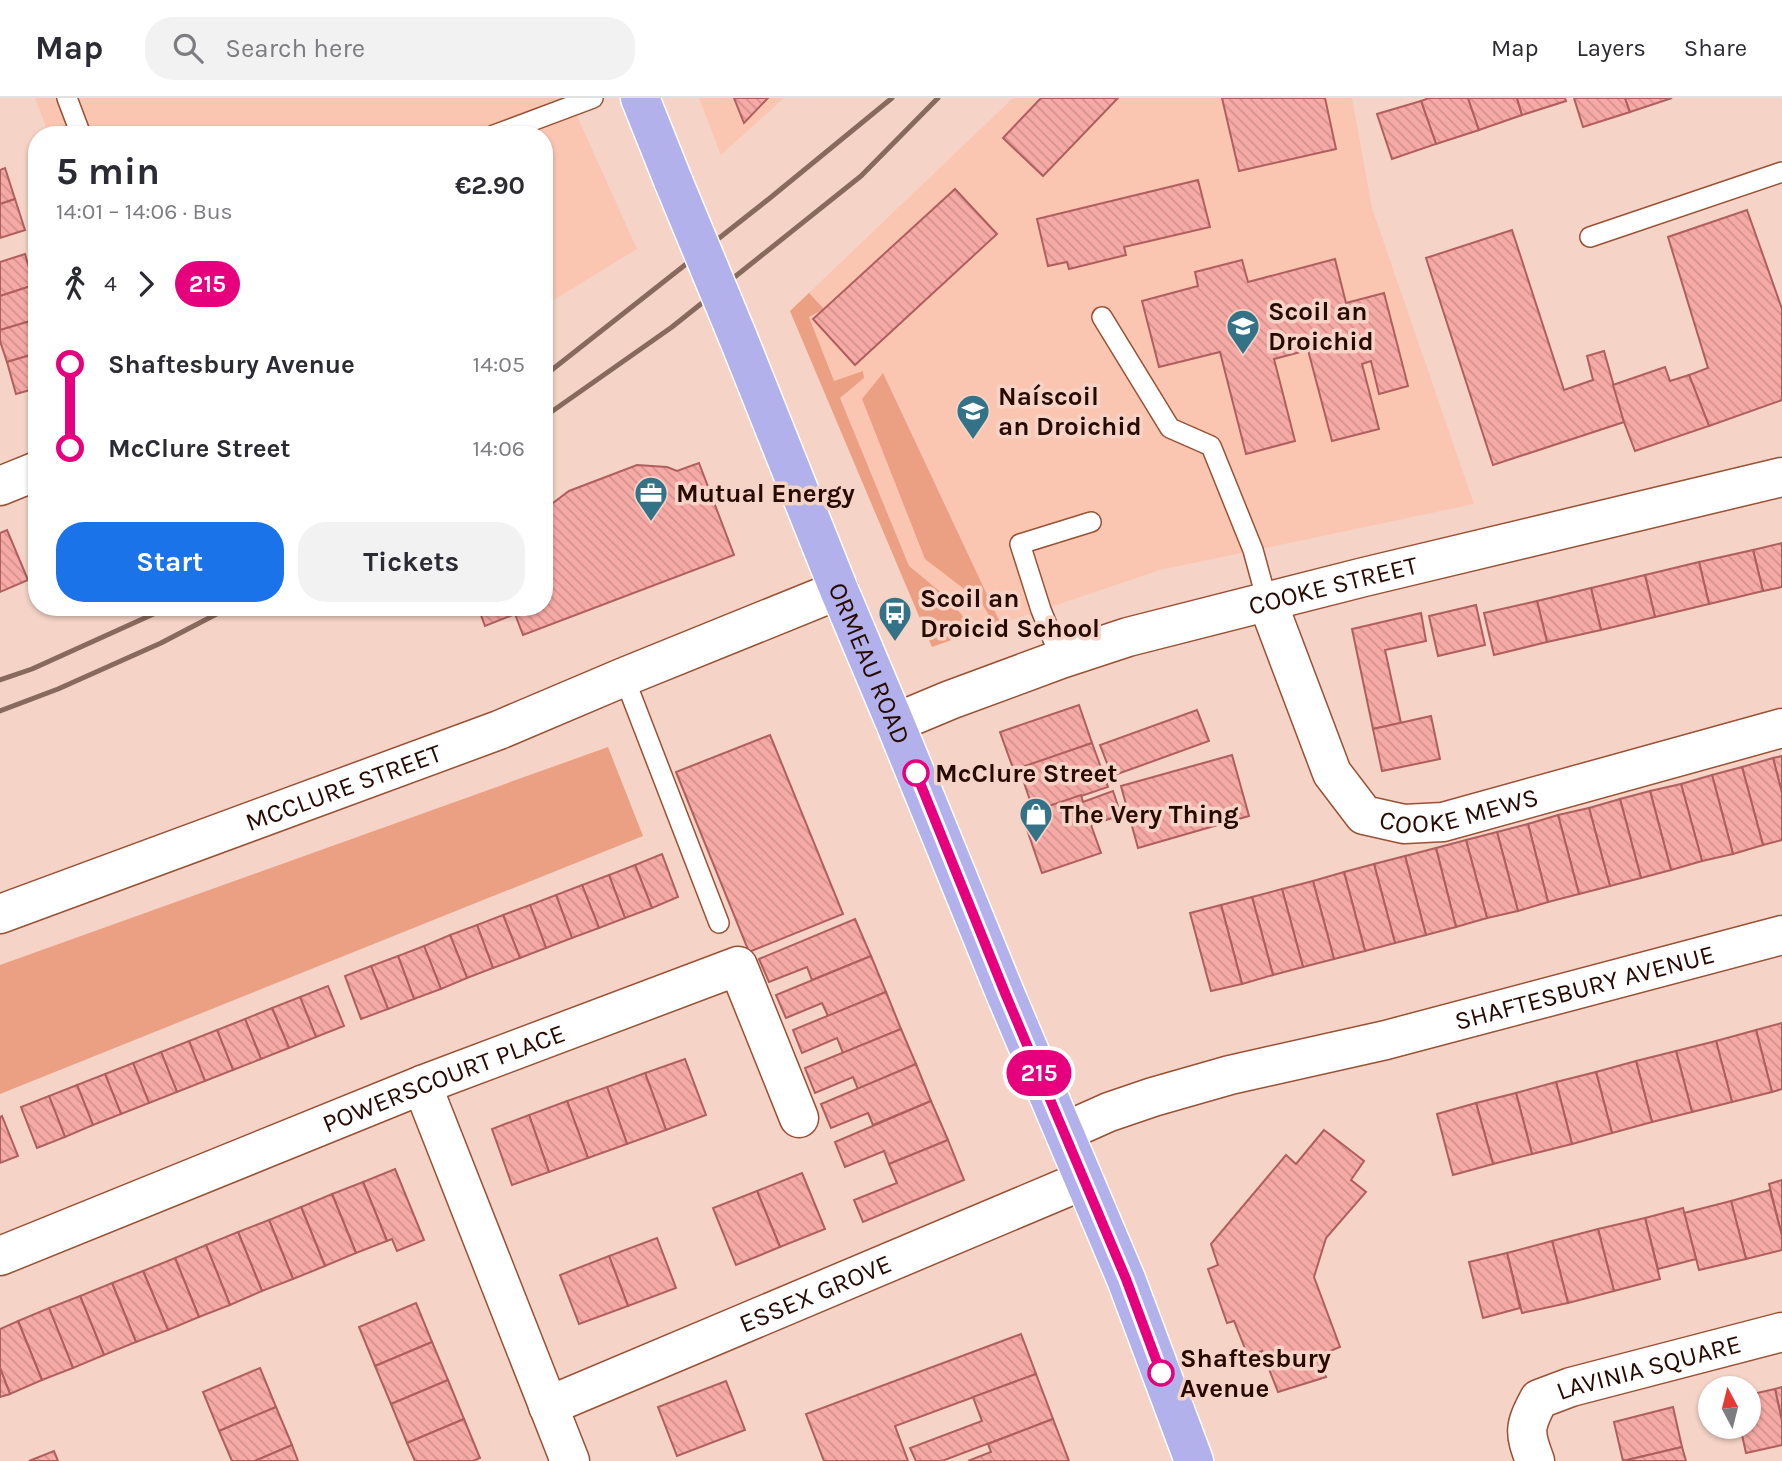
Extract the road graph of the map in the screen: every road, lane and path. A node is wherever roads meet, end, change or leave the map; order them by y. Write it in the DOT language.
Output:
graph roads {
  1 [pos="67,98"];
  2 [pos="593,98"];
  3 [pos="640,98"];
  4 [pos="78,126"];
  5 [pos="518,126"];
  6 [pos="1782,172"];
  7 [pos="1590,237"];
  8 [pos="1102,317"];
  9 [pos="28,475"];
  10 [pos="1782,477"];
  11 [pos="0,486"];
  12 [pos="1091,522"];
  13 [pos="839,590"];
  14 [pos="1266,601"];
  15 [pos="1061,659"];
  16 [pos="624,677"];
  17 [pos="895,723"];
  18 [pos="1782,728"];
  19 [pos="0,914"];
  20 [pos="719,923"];
  21 [pos="1782,935"];
  22 [pos="422,1085"];
  23 [pos="799,1118"];
  24 [pos="1064,1132"];
  25 [pos="1084,1180"];
  26 [pos="0,1256"];
  27 [pos="1782,1332"];
  28 [pos="548,1406"];
  29 [pos="570,1461"];
  30 [pos="1194,1461"];
  31 [pos="1535,1461"];
  1 -- 4 [label="lane"];
  2 -- 5 [label="lane"];
  3 -- 13 [label="main road, ORMEAU ROAD, bridge"];
  6 -- 7 [label="lane"];
  8 -- 14 [label="lane"];
  9 -- 11 [label="street"];
  10 -- 14 [label="street, COOKE STREET"];
  12 -- 15 [label="lane"];
  13 -- 16 [label="street, MCCLURE STREET"];
  13 -- 17 [label="main road, ORMEAU ROAD"];
  14 -- 15 [label="street, COOKE STREET"];
  14 -- 18 [label="street, COOKE MEWS"];
  15 -- 17 [label="street, COOKE STREET"];
  16 -- 19 [label="street, MCCLURE STREET"];
  16 -- 20 [label="lane"];
  17 -- 24 [label="main road, ORMEAU ROAD"];
  21 -- 24 [label="street, SHAFTESBURY AVENUE"];
  22 -- 23 [label="street, POWERSCOURT PLACE"];
  22 -- 26 [label="street, POWERSCOURT PLACE"];
  22 -- 28 [label="street"];
  24 -- 25 [label="main road, ORMEAU ROAD"];
  25 -- 28 [label="street, ESSEX GROVE"];
  25 -- 30 [label="main road, ORMEAU ROAD"];
  27 -- 31 [label="street, LAVINIA SQUARE"];
  28 -- 29 [label="street"];
}
